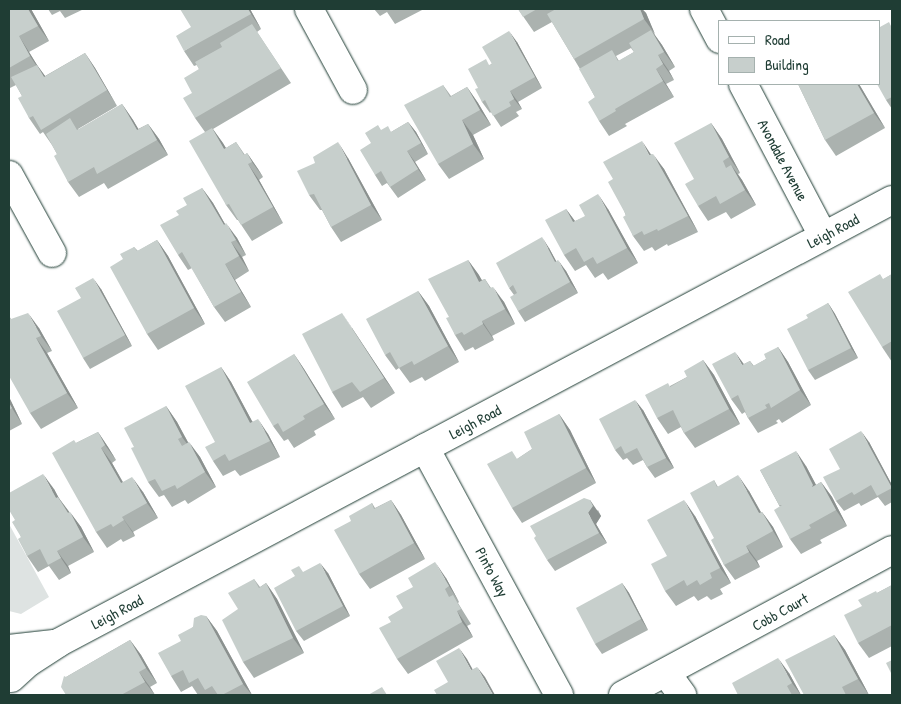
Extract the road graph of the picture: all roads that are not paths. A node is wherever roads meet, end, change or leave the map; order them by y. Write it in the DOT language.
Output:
graph roads {
  1 [pos="309,9"];
  2 [pos="704,9"];
  3 [pos="718,35"];
  4 [pos="744,85"];
  5 [pos="353,90"];
  6 [pos="9,175"];
  7 [pos="892,200"];
  8 [pos="823,236"];
  9 [pos="52,253"];
  10 [pos="425,448"];
  11 [pos="892,550"];
  12 [pos="58,643"];
  13 [pos="9,649"];
  14 [pos="10,677"];
  15 [pos="675,684"];
  16 [pos="559,695"];
  17 [pos="623,695"];
  1 -- 5 [label="street"];
  2 -- 3 [label="street"];
  4 -- 8 [label="street, Avondale Avenue"];
  6 -- 9 [label="street"];
  7 -- 8 [label="street, Leigh Road"];
  8 -- 10 [label="street, Leigh Road"];
  10 -- 12 [label="street, Leigh Road"];
  10 -- 16 [label="street, Pinto Way"];
  11 -- 15 [label="street, Cobb Court"];
  12 -- 13 [label="street, Leigh Road"];
  12 -- 14 [label="street, Leigh Road"];
  15 -- 17 [label="street, Cobb Court"];
}
